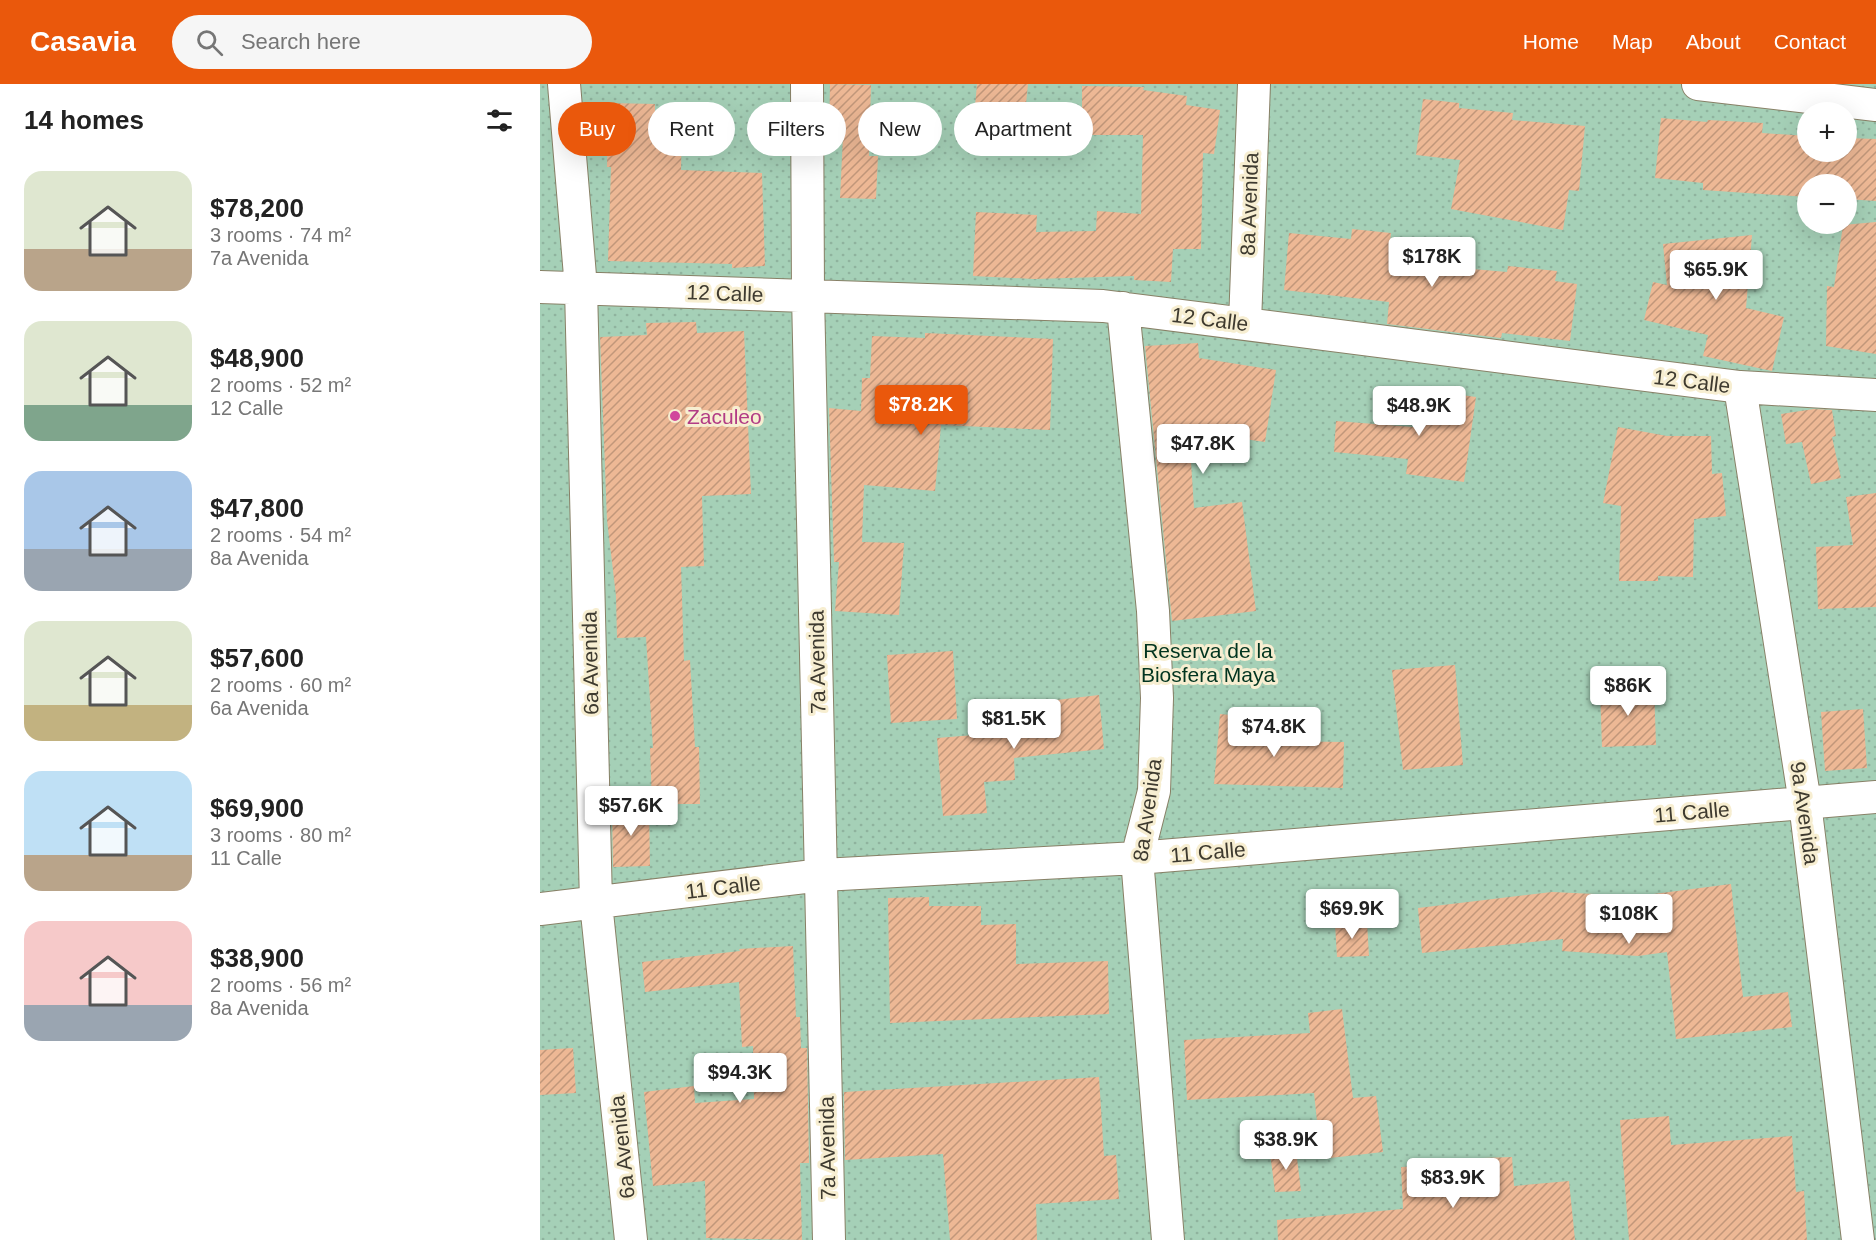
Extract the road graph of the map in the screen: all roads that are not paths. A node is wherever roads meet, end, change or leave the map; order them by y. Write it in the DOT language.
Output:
graph roads {
  1 [pos="564,84"];
  2 [pos="807,84"];
  3 [pos="1254,84"];
  4 [pos="1698,84"];
  5 [pos="1876,105"];
  6 [pos="540,287"];
  7 [pos="581,288"];
  8 [pos="808,295"];
  9 [pos="1123,308"];
  10 [pos="1245,323"];
  11 [pos="1740,387"];
  12 [pos="1876,395"];
  13 [pos="1876,797"];
  14 [pos="1805,802"];
  15 [pos="1137,858"];
  16 [pos="822,875"];
  17 [pos="596,903"];
  18 [pos="540,909"];
  19 [pos="631,1240"];
  20 [pos="829,1240"];
  21 [pos="1168,1240"];
  22 [pos="1858,1240"];
  1 -- 7 [label="street, 6a Avenida"];
  2 -- 8 [label="street, 7a Avenida"];
  3 -- 10 [label="street, 8a Avenida"];
  4 -- 5 [label="street"];
  6 -- 7 [label="street, 12 Calle"];
  7 -- 8 [label="street, 12 Calle"];
  7 -- 17 [label="street, 6a Avenida"];
  8 -- 9 [label="street, 12 Calle"];
  8 -- 16 [label="street, 7a Avenida"];
  9 -- 10 [label="street, 12 Calle"];
  9 -- 15 [label="street, 8a Avenida"];
  10 -- 11 [label="street, 12 Calle"];
  11 -- 12 [label="street, 12 Calle"];
  11 -- 14 [label="street, 9a Avenida"];
  13 -- 14 [label="street, 11 Calle"];
  14 -- 15 [label="street, 11 Calle"];
  14 -- 22 [label="street, 9a Avenida"];
  15 -- 16 [label="street, 11 Calle"];
  15 -- 21 [label="street, 8a Avenida"];
  16 -- 17 [label="street, 11 Calle"];
  16 -- 20 [label="street, 7a Avenida"];
  17 -- 18 [label="street, 11 Calle"];
  17 -- 19 [label="street, 6a Avenida"];
}
